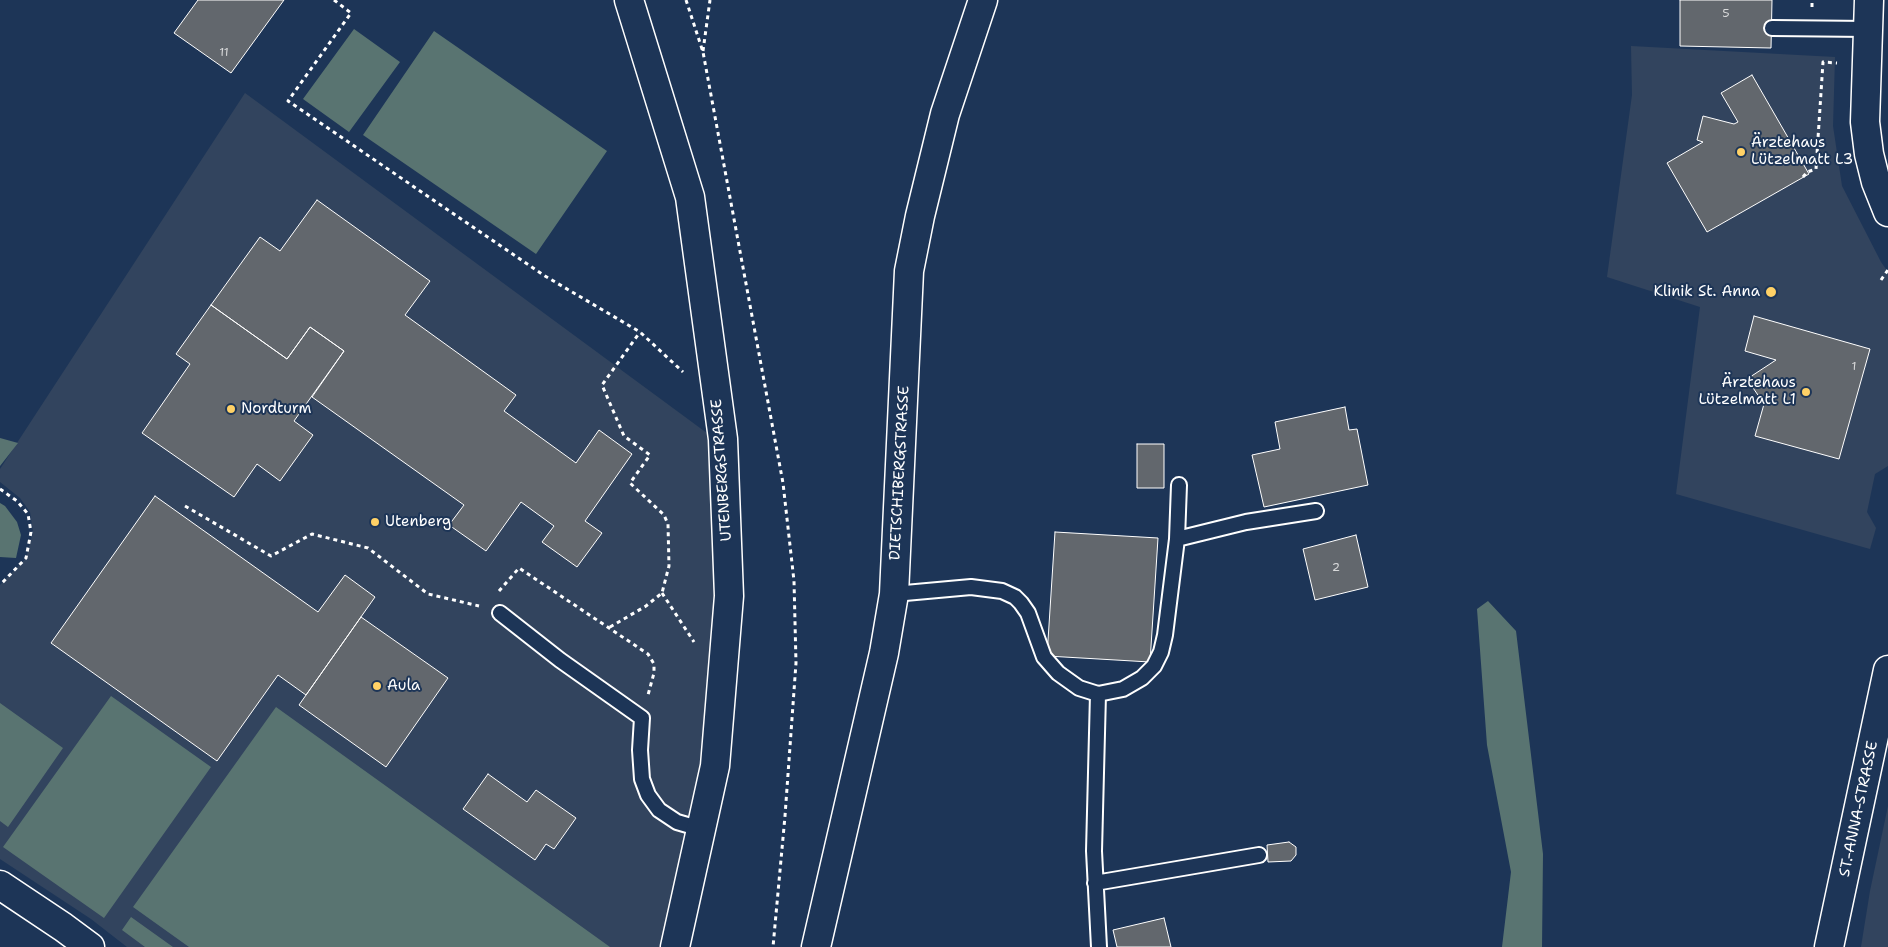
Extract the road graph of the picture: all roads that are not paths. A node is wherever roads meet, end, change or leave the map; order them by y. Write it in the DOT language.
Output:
graph roads {
  1 [pos="629,0"];
  2 [pos="983,0"];
  3 [pos="1869,0"];
  4 [pos="1772,28"];
  5 [pos="1868,29"];
  6 [pos="1888,212"];
  7 [pos="1179,485"];
  8 [pos="1316,512"];
  9 [pos="1177,539"];
  10 [pos="894,594"];
  11 [pos="500,613"];
  12 [pos="1888,670"];
  13 [pos="1098,694"];
  14 [pos="702,829"];
  15 [pos="1259,855"];
  16 [pos="1095,883"];
  17 [pos="0,885"];
  18 [pos="90,947"];
  19 [pos="675,947"];
  20 [pos="816,947"];
  21 [pos="1099,947"];
  22 [pos="1829,947"];
  1 -- 14 [label="street, UTENBERGSTRASSE"];
  2 -- 10 [label="street, DIETSCHIBERGSTRASSE"];
  3 -- 5 [label="street"];
  4 -- 5 [label="lane"];
  5 -- 6 [label="street"];
  7 -- 9 [label="lane"];
  8 -- 9 [label="lane"];
  9 -- 13 [label="lane"];
  10 -- 13 [label="lane"];
  10 -- 20 [label="street, DIETSCHIBERGSTRASSE"];
  11 -- 14 [label="lane"];
  12 -- 22 [label="street, ST.-ANNA-STRASSE"];
  13 -- 16 [label="lane"];
  14 -- 19 [label="street, UTENBERGSTRASSE"];
  15 -- 16 [label="lane"];
  16 -- 21 [label="lane"];
  17 -- 18 [label="street"];
}
